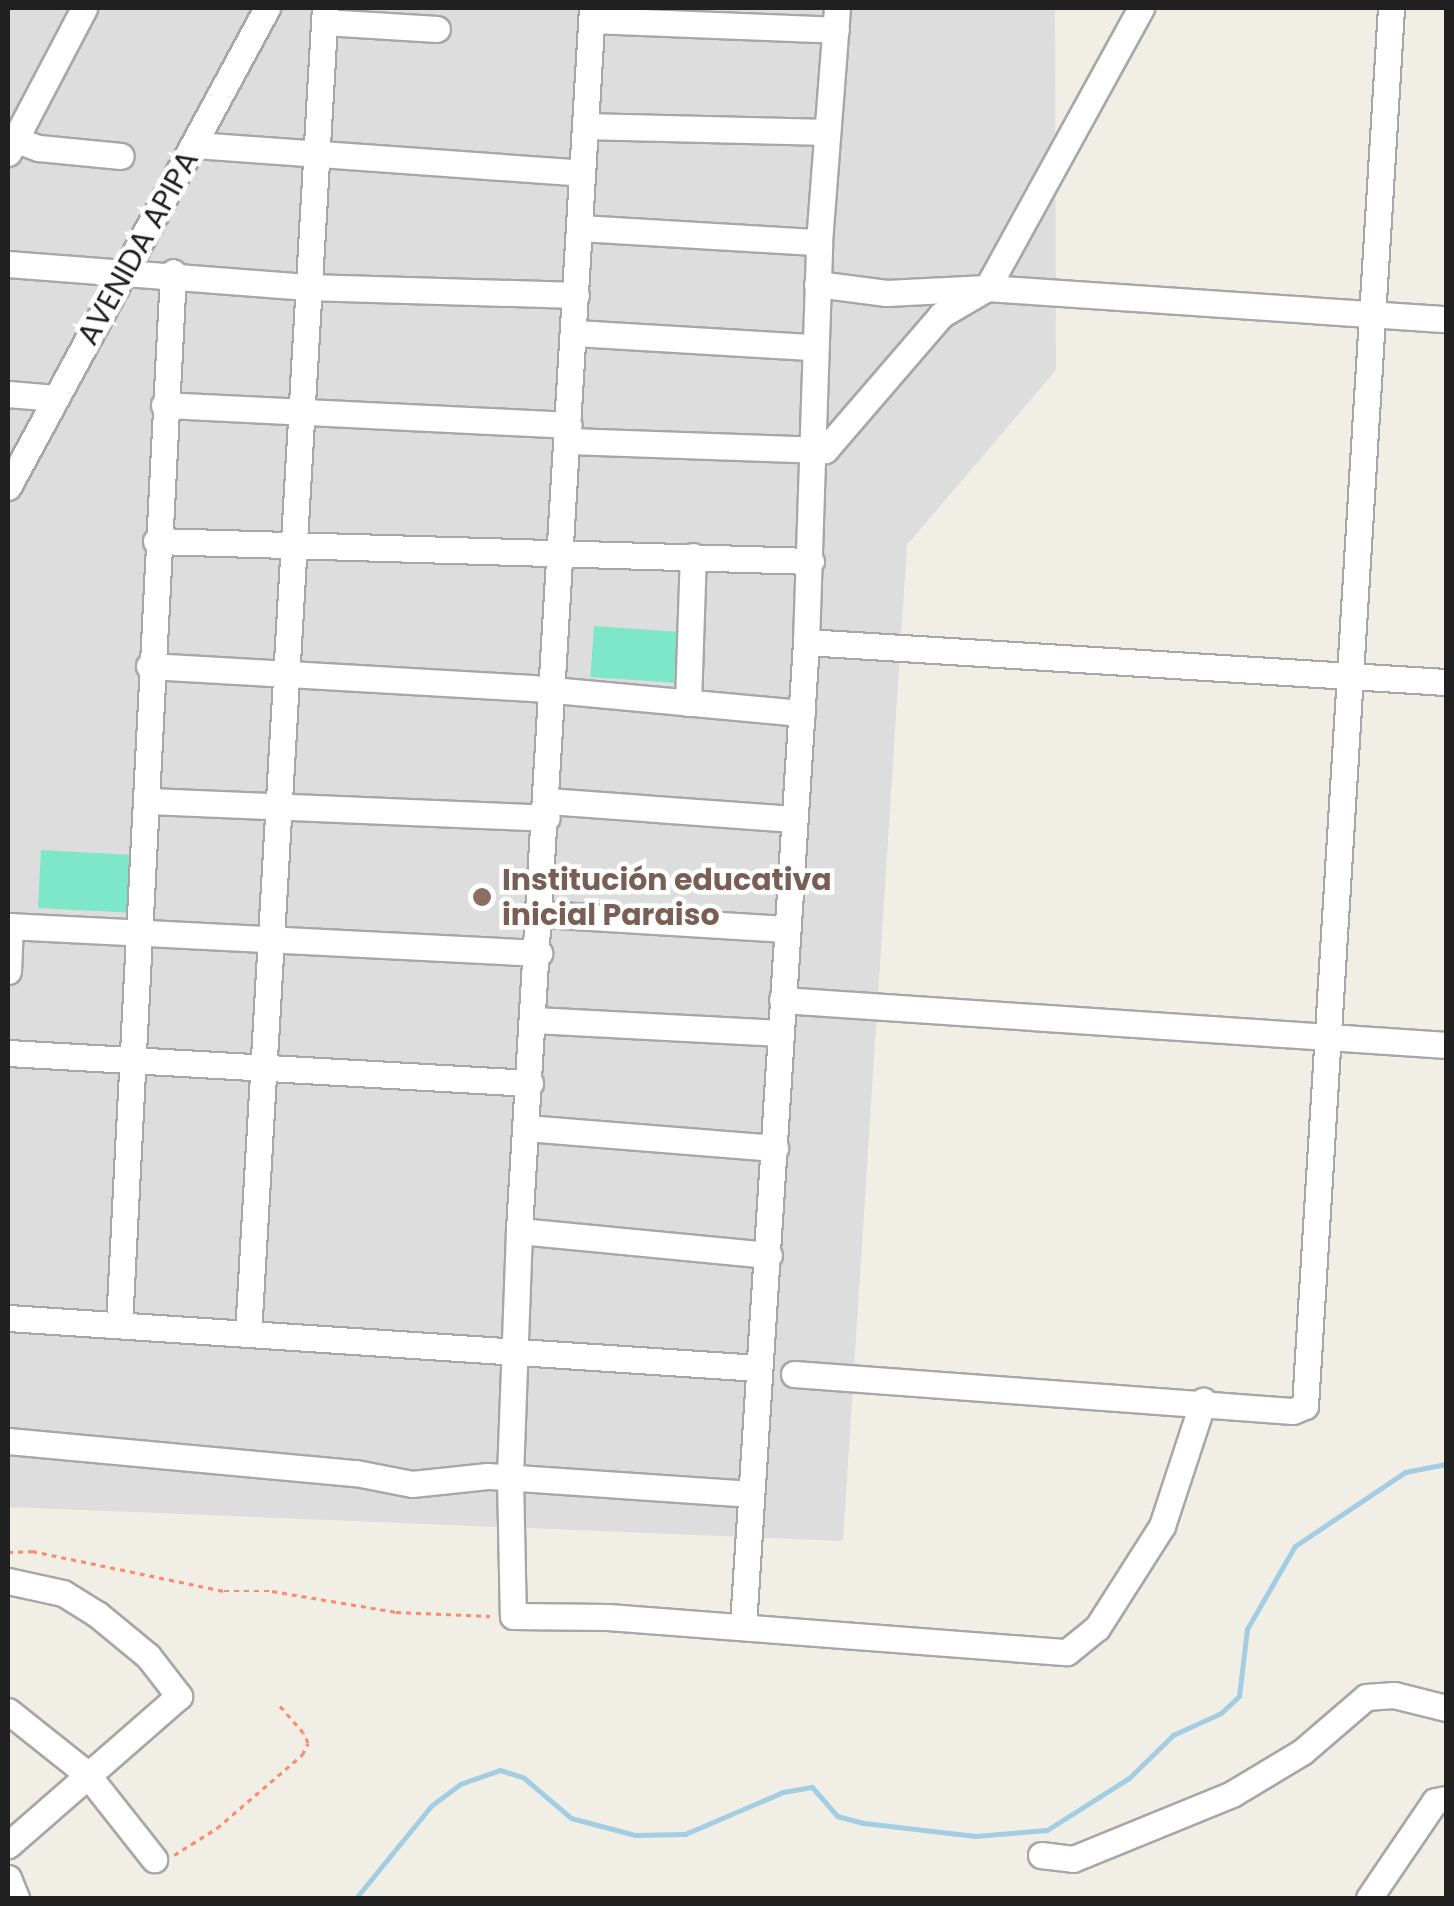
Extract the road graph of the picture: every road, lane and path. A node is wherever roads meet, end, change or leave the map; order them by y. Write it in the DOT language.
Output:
graph roads {
  1 [pos="84,8"];
  2 [pos="267,8"];
  3 [pos="1140,8"];
  4 [pos="1391,8"];
  5 [pos="591,14"];
  6 [pos="325,15"];
  7 [pos="836,18"];
  8 [pos="437,29"];
  9 [pos="585,126"];
  10 [pos="826,132"];
  11 [pos="10,143"];
  12 [pos="195,146"];
  13 [pos="317,154"];
  14 [pos="121,156"];
  15 [pos="582,173"];
  16 [pos="580,228"];
  17 [pos="819,242"];
  18 [pos="8,264"];
  19 [pos="173,272"];
  20 [pos="125,274"];
  21 [pos="817,284"];
  22 [pos="308,287"];
  23 [pos="987,288"];
  24 [pos="576,295"];
  25 [pos="1376,315"];
  26 [pos="1446,319"];
  27 [pos="574,333"];
  28 [pos="814,346"];
  29 [pos="8,394"];
  30 [pos="56,398"];
  31 [pos="164,404"];
  32 [pos="301,415"];
  33 [pos="568,433"];
  34 [pos="811,454"];
  35 [pos="8,488"];
  36 [pos="156,541"];
  37 [pos="294,542"];
  38 [pos="561,549"];
  39 [pos="694,556"];
  40 [pos="810,562"];
  41 [pos="806,642"];
  42 [pos="149,666"];
  43 [pos="285,672"];
  44 [pos="1352,677"];
  45 [pos="1446,682"];
  46 [pos="554,692"];
  47 [pos="688,703"];
  48 [pos="802,713"];
  49 [pos="148,801"];
  50 [pos="278,807"];
  51 [pos="548,810"];
  52 [pos="793,818"];
  53 [pos="542,914"];
  54 [pos="9,926"];
  55 [pos="786,929"];
  56 [pos="140,934"];
  57 [pos="273,937"];
  58 [pos="539,953"];
  59 [pos="8,972"];
  60 [pos="782,1000"];
  61 [pos="534,1020"];
  62 [pos="781,1032"];
  63 [pos="1332,1034"];
  64 [pos="1446,1045"];
  65 [pos="8,1053"];
  66 [pos="133,1062"];
  67 [pos="264,1069"];
  68 [pos="530,1083"];
  69 [pos="526,1128"];
  70 [pos="774,1148"];
  71 [pos="519,1231"];
  72 [pos="769,1255"];
  73 [pos="8,1318"];
  74 [pos="118,1325"];
  75 [pos="248,1334"];
  76 [pos="516,1349"];
  77 [pos="759,1368"];
  78 [pos="794,1374"];
  79 [pos="1204,1401"];
  80 [pos="8,1441"];
  81 [pos="510,1478"];
  82 [pos="750,1494"];
  83 [pos="8,1552"];
  84 [pos="8,1581"];
  85 [pos="512,1616"];
  86 [pos="743,1625"];
  87 [pos="279,1705"];
  88 [pos="1446,1708"];
  89 [pos="8,1711"];
  90 [pos="86,1773"];
  91 [pos="1446,1799"];
  92 [pos="8,1845"];
  93 [pos="1042,1856"];
  94 [pos="154,1859"];
  95 [pos="8,1878"];
  96 [pos="16,1898"];
  97 [pos="1369,1898"];
  1 -- 11 [label="street"];
  2 -- 12 [label="street, AVENIDA APIPA"];
  3 -- 23 [label="street"];
  4 -- 25 [label="street"];
  5 -- 7 [label="street"];
  5 -- 9 [label="street"];
  6 -- 8 [label="street"];
  6 -- 13 [label="street"];
  7 -- 10 [label="street"];
  9 -- 10 [label="street"];
  9 -- 15 [label="street"];
  10 -- 17 [label="street"];
  11 -- 14 [label="street"];
  12 -- 13 [label="street"];
  12 -- 20 [label="street, AVENIDA APIPA"];
  13 -- 15 [label="street"];
  13 -- 22 [label="street"];
  15 -- 16 [label="street"];
  16 -- 17 [label="street"];
  16 -- 24 [label="street"];
  17 -- 21 [label="street"];
  18 -- 20 [label="street"];
  19 -- 20 [label="street"];
  19 -- 22 [label="street"];
  19 -- 31 [label="street"];
  20 -- 30 [label="street, AVENIDA APIPA"];
  21 -- 23 [label="street"];
  21 -- 28 [label="street"];
  22 -- 24 [label="street"];
  22 -- 32 [label="street"];
  23 -- 25 [label="street"];
  23 -- 34 [label="street"];
  24 -- 27 [label="street"];
  25 -- 26 [label="street"];
  25 -- 44 [label="street"];
  27 -- 28 [label="street"];
  27 -- 33 [label="street"];
  28 -- 34 [label="street"];
  29 -- 30 [label="street"];
  30 -- 35 [label="street, AVENIDA APIPA"];
  31 -- 32 [label="street"];
  31 -- 36 [label="street"];
  32 -- 33 [label="street"];
  32 -- 37 [label="street"];
  33 -- 34 [label="street"];
  33 -- 38 [label="street"];
  34 -- 40 [label="street"];
  36 -- 37 [label="street"];
  36 -- 42 [label="street"];
  37 -- 38 [label="street"];
  37 -- 43 [label="street"];
  38 -- 39 [label="street"];
  38 -- 46 [label="street"];
  39 -- 40 [label="street"];
  39 -- 47 [label="street"];
  40 -- 41 [label="street"];
  41 -- 44 [label="street"];
  41 -- 48 [label="street"];
  42 -- 43 [label="street"];
  42 -- 49 [label="street"];
  43 -- 46 [label="street"];
  43 -- 50 [label="street"];
  44 -- 45 [label="street"];
  44 -- 63 [label="street"];
  46 -- 47 [label="street"];
  46 -- 51 [label="street"];
  47 -- 48 [label="street"];
  48 -- 52 [label="street"];
  49 -- 50 [label="street"];
  49 -- 56 [label="street"];
  50 -- 51 [label="street"];
  50 -- 57 [label="street"];
  51 -- 52 [label="street"];
  51 -- 53 [label="street"];
  52 -- 55 [label="street"];
  53 -- 55 [label="street"];
  53 -- 58 [label="street"];
  54 -- 56 [label="street"];
  54 -- 59 [label="street"];
  55 -- 60 [label="street"];
  56 -- 57 [label="street"];
  56 -- 66 [label="street"];
  57 -- 58 [label="street"];
  57 -- 67 [label="street"];
  58 -- 61 [label="street"];
  60 -- 62 [label="street"];
  60 -- 63 [label="street"];
  61 -- 62 [label="street"];
  61 -- 68 [label="street"];
  62 -- 70 [label="street"];
  63 -- 64 [label="street"];
  63 -- 79 [label="street"];
  65 -- 66 [label="street"];
  66 -- 67 [label="street"];
  66 -- 74 [label="street"];
  67 -- 68 [label="street"];
  67 -- 75 [label="street"];
  68 -- 69 [label="street"];
  69 -- 70 [label="street"];
  69 -- 71 [label="street"];
  70 -- 72 [label="street"];
  71 -- 72 [label="street"];
  71 -- 76 [label="street"];
  72 -- 77 [label="street"];
  73 -- 74 [label="street"];
  74 -- 75 [label="street"];
  75 -- 76 [label="street"];
  76 -- 77 [label="street"];
  76 -- 81 [label="street"];
  77 -- 82 [label="street"];
  78 -- 79 [label="street"];
  79 -- 86 [label="street"];
  80 -- 81 [label="street"];
  81 -- 82 [label="street"];
  81 -- 85 [label="street"];
  82 -- 86 [label="street"];
  83 -- 85 [label="path"];
  84 -- 90 [label="street"];
  85 -- 86 [label="street"];
  87 -- 94 [label="path"];
  88 -- 93 [label="street"];
  89 -- 90 [label="street"];
  90 -- 92 [label="street"];
  90 -- 94 [label="street"];
  91 -- 97 [label="street"];
  95 -- 96 [label="street"];
}
